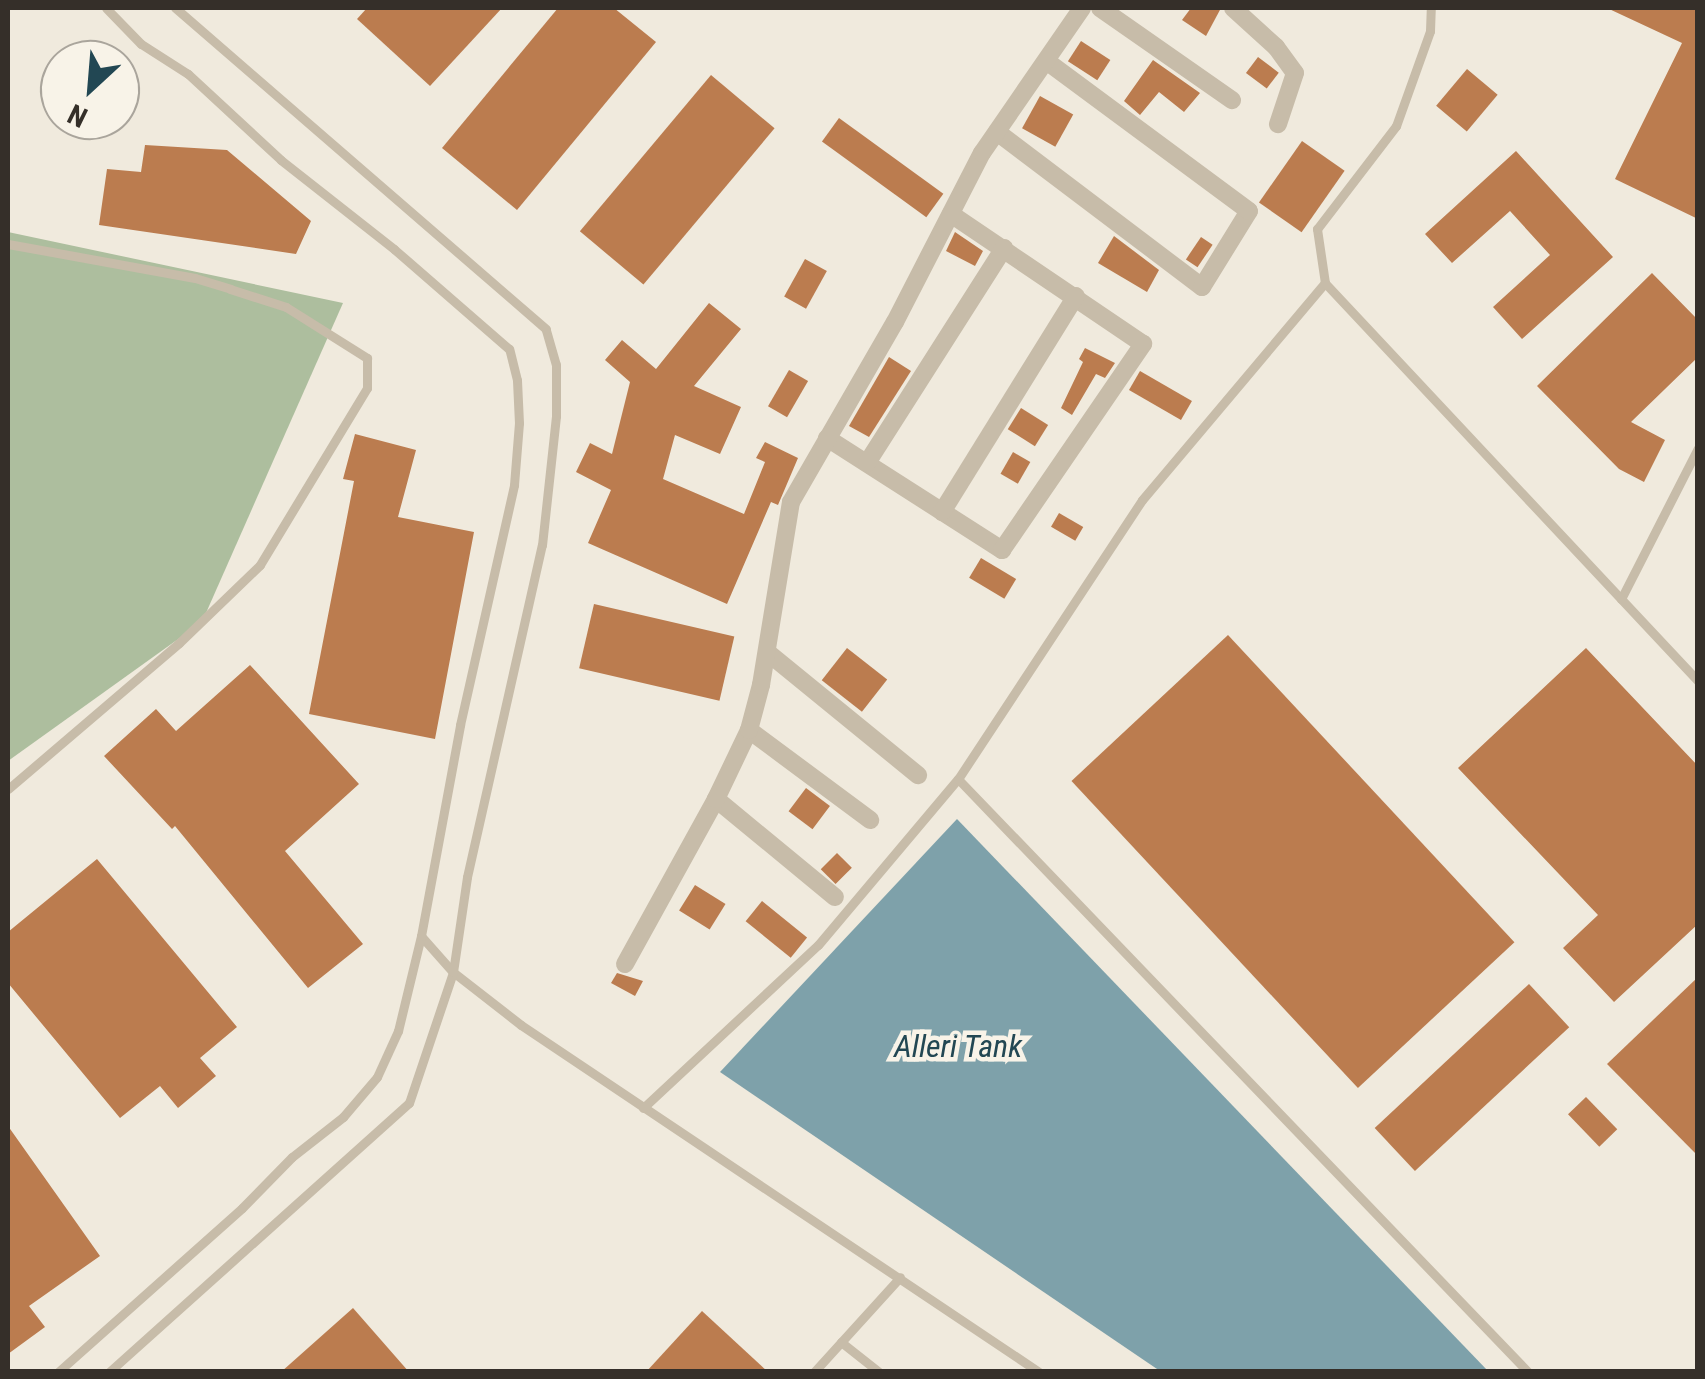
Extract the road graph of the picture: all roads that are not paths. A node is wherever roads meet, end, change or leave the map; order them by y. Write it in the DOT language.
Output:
graph roads {
  1 [pos="106,8"];
  2 [pos="175,8"];
  3 [pos="1082,8"];
  4 [pos="1100,8"];
  5 [pos="1233,8"];
  6 [pos="1431,8"];
  7 [pos="1048,62"];
  8 [pos="1232,100"];
  9 [pos="1278,124"];
  10 [pos="997,132"];
  11 [pos="950,214"];
  12 [pos="8,244"];
  13 [pos="1004,248"];
  14 [pos="1324,282"];
  15 [pos="1076,296"];
  16 [pos="828,438"];
  17 [pos="1698,448"];
  18 [pos="866,463"];
  19 [pos="942,512"];
  20 [pos="1621,599"];
  21 [pos="766,652"];
  22 [pos="1698,681"];
  23 [pos="749,730"];
  24 [pos="918,774"];
  25 [pos="958,780"];
  26 [pos="8,790"];
  27 [pos="716,799"];
  28 [pos="870,820"];
  29 [pos="834,897"];
  30 [pos="422,936"];
  31 [pos="625,964"];
  32 [pos="453,972"];
  33 [pos="643,1108"];
  34 [pos="900,1277"];
  35 [pos="841,1342"];
  36 [pos="58,1372"];
  37 [pos="109,1372"];
  38 [pos="814,1372"];
  39 [pos="879,1372"];
  40 [pos="1038,1372"];
  41 [pos="1528,1372"];
  1 -- 30 [label="lane"];
  2 -- 32 [label="lane"];
  3 -- 7 [label="street"];
  4 -- 8 [label="street"];
  5 -- 9 [label="street"];
  6 -- 14 [label="lane"];
  7 -- 10 [label="street"];
  7 -- 10 [label="street"];
  10 -- 11 [label="street"];
  11 -- 13 [label="street"];
  11 -- 16 [label="street"];
  12 -- 26 [label="lane"];
  13 -- 15 [label="street"];
  13 -- 18 [label="street"];
  14 -- 20 [label="lane"];
  14 -- 25 [label="lane"];
  15 -- 19 [label="street"];
  15 -- 19 [label="street"];
  16 -- 18 [label="street"];
  16 -- 21 [label="street"];
  17 -- 20 [label="lane"];
  18 -- 19 [label="street"];
  20 -- 22 [label="lane"];
  21 -- 23 [label="street"];
  21 -- 24 [label="street"];
  23 -- 27 [label="street"];
  23 -- 28 [label="street"];
  25 -- 33 [label="lane"];
  25 -- 41 [label="lane"];
  27 -- 29 [label="street"];
  27 -- 31 [label="street"];
  30 -- 32 [label="lane"];
  30 -- 36 [label="lane"];
  32 -- 33 [label="lane"];
  32 -- 37 [label="lane"];
  33 -- 34 [label="lane"];
  34 -- 35 [label="lane"];
  34 -- 40 [label="lane"];
  35 -- 38 [label="lane"];
  35 -- 39 [label="lane"];
}
